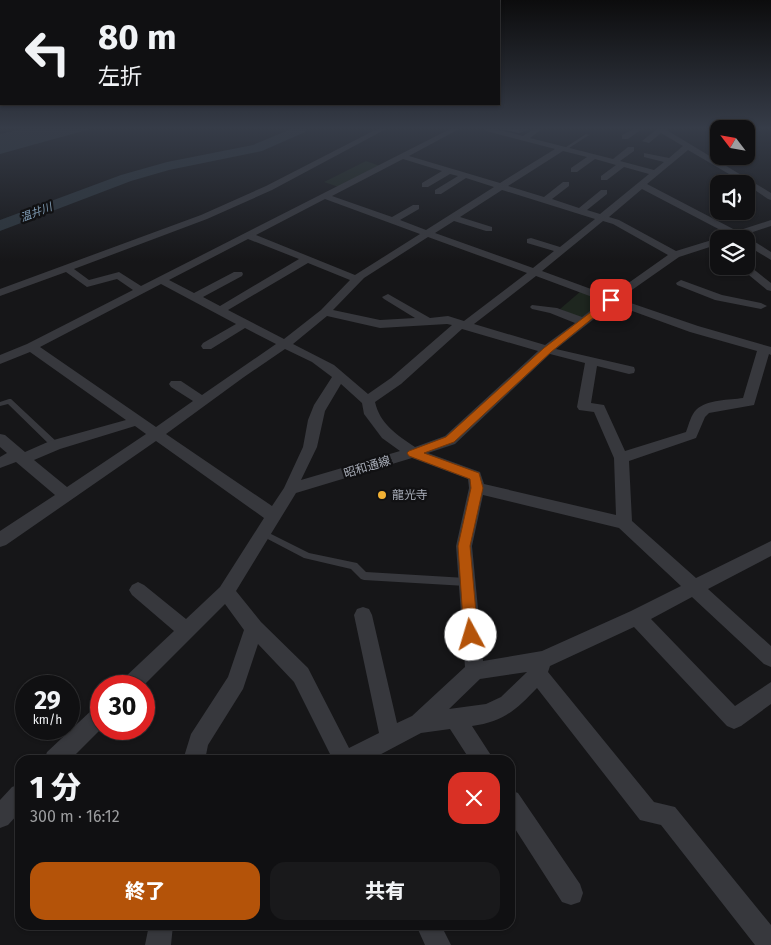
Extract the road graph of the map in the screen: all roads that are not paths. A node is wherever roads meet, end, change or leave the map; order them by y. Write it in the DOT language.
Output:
graph roads {
  1 [pos="293,173"];
  2 [pos="369,173"];
  3 [pos="445,173"];
  4 [pos="459,173"];
  5 [pos="523,173"];
  6 [pos="609,173"];
  7 [pos="656,173"];
  8 [pos="732,173"];
  9 [pos="465,175"];
  10 [pos="604,178"];
  11 [pos="566,184"];
  12 [pos="425,185"];
  13 [pos="642,185"];
  14 [pos="502,186"];
  15 [pos="438,192"];
  16 [pos="604,192"];
  17 [pos="324,196"];
  18 [pos="771,197"];
  19 [pos="545,200"];
  20 [pos="416,207"];
  21 [pos="580,211"];
  22 [pos="452,217"];
  23 [pos="602,217"];
  24 [pos="392,220"];
  25 [pos="768,227"];
  26 [pos="489,229"];
  27 [pos="728,230"];
  28 [pos="755,233"];
  29 [pos="428,234"];
  30 [pos="247,235"];
  31 [pos="531,241"];
  32 [pos="710,245"];
  33 [pos="755,246"];
  34 [pos="560,250"];
  35 [pos="675,255"];
  36 [pos="771,257"];
  37 [pos="306,259"];
  38 [pos="68,269"];
  39 [pos="536,272"];
  40 [pos="238,274"];
  41 [pos="754,275"];
  42 [pos="357,279"];
  43 [pos="161,280"];
  44 [pos="680,283"];
  45 [pos="771,288"];
  46 [pos="140,290"];
  47 [pos="0,293"];
  48 [pos="771,294"];
  49 [pos="388,297"];
  50 [pos="195,298"];
  51 [pos="611,300"];
  52 [pos="761,306"];
  53 [pos="536,307"];
  54 [pos="221,310"];
  55 [pos="325,312"];
  56 [pos="771,314"];
  57 [pos="427,321"];
  58 [pos="583,322"];
  59 [pos="245,323"];
  60 [pos="466,325"];
  61 [pos="285,344"];
  62 [pos="207,346"];
  63 [pos="31,347"];
  64 [pos="548,350"];
  65 [pos="768,350"];
  66 [pos="0,360"];
  67 [pos="592,360"];
  68 [pos="629,370"];
  69 [pos="340,376"];
  70 [pos="176,384"];
  71 [pos="202,401"];
  72 [pos="368,401"];
  73 [pos="0,404"];
  74 [pos="138,420"];
  75 [pos="157,434"];
  76 [pos="0,439"];
  77 [pos="55,445"];
  78 [pos="413,453"];
  79 [pos="19,457"];
  80 [pos="621,458"];
  81 [pos="0,462"];
  82 [pos="477,488"];
  83 [pos="292,490"];
  84 [pos="66,495"];
  85 [pos="274,516"];
  86 [pos="624,523"];
  87 [pos="265,534"];
  88 [pos="0,540"];
  89 [pos="771,548"];
  90 [pos="466,582"];
  91 [pos="696,587"];
  92 [pos="138,590"];
  93 [pos="226,592"];
  94 [pos="363,615"];
  95 [pos="637,617"];
  96 [pos="254,628"];
  97 [pos="186,631"];
  98 [pos="771,658"];
  99 [pos="541,667"];
  100 [pos="475,671"];
  101 [pos="141,675"];
  102 [pos="771,692"];
  103 [pos="455,719"];
  104 [pos="419,723"];
  105 [pos="90,726"];
  106 [pos="390,738"];
  107 [pos="60,755"];
  108 [pos="195,755"];
  109 [pos="341,755"];
  110 [pos="358,755"];
  111 [pos="479,755"];
  112 [pos="15,800"];
  113 [pos="515,809"];
  114 [pos="0,817"];
  115 [pos="571,894"];
  116 [pos="160,930"];
  117 [pos="158,945"];
  118 [pos="771,945"];
  1 -- 38 [label="street"];
  2 -- 17 [label="street"];
  3 -- 12 [label="street"];
  4 -- 9 [label="street"];
  5 -- 14 [label="street"];
  6 -- 10 [label="street"];
  7 -- 13 [label="street"];
  8 -- 18 [label="street"];
  9 -- 14 [label="street"];
  9 -- 15 [label="street"];
  11 -- 19 [label="street"];
  13 -- 23 [label="street"];
  13 -- 27 [label="street"];
  14 -- 19 [label="street"];
  14 -- 22 [label="street"];
  16 -- 21 [label="street"];
  17 -- 24 [label="street"];
  17 -- 30 [label="street"];
  19 -- 21 [label="street"];
  20 -- 24 [label="street"];
  21 -- 23 [label="street"];
  22 -- 26 [label="street"];
  22 -- 29 [label="street"];
  23 -- 34 [label="street"];
  23 -- 35 [label="street"];
  24 -- 29 [label="street"];
  25 -- 28 [label="street, 昭和通線"];
  29 -- 39 [label="street"];
  29 -- 42 [label="street"];
  30 -- 37 [label="street"];
  30 -- 43 [label="street"];
  31 -- 34 [label="street"];
  32 -- 35 [label="street, 昭和通線"];
  33 -- 36 [label="street"];
  34 -- 39 [label="street"];
  35 -- 51 [label="street, 昭和通線"];
  37 -- 42 [label="street"];
  37 -- 54 [label="street"];
  38 -- 46 [label="street"];
  38 -- 47 [label="street"];
  39 -- 51 [label="street"];
  39 -- 60 [label="street"];
  40 -- 50 [label="street"];
  41 -- 45 [label="street"];
  42 -- 55 [label="street"];
  43 -- 46 [label="street"];
  43 -- 50 [label="street"];
  44 -- 52 [label="street"];
  46 -- 63 [label="street"];
  48 -- 52 [label="street"];
  49 -- 57 [label="street"];
  50 -- 54 [label="street"];
  51 -- 58 [label="street, 昭和通線"];
  51 -- 65 [label="street"];
  52 -- 56 [label="street"];
  53 -- 58 [label="street"];
  54 -- 59 [label="street"];
  55 -- 57 [label="street"];
  55 -- 61 [label="street"];
  57 -- 60 [label="street"];
  58 -- 64 [label="street, 昭和通線"];
  59 -- 61 [label="street"];
  59 -- 62 [label="street"];
  60 -- 64 [label="street"];
  60 -- 72 [label="street"];
  61 -- 69 [label="street"];
  61 -- 71 [label="street"];
  63 -- 66 [label="street"];
  63 -- 74 [label="street"];
  64 -- 67 [label="street"];
  64 -- 78 [label="street, 昭和通線"];
  65 -- 80 [label="street"];
  67 -- 68 [label="street"];
  67 -- 80 [label="street"];
  69 -- 72 [label="street"];
  69 -- 83 [label="street"];
  70 -- 71 [label="street"];
  71 -- 75 [label="street"];
  72 -- 78 [label="street"];
  73 -- 77 [label="lane"];
  74 -- 75 [label="street"];
  74 -- 77 [label="street"];
  75 -- 84 [label="street"];
  75 -- 85 [label="street"];
  76 -- 79 [label="street"];
  77 -- 79 [label="street"];
  78 -- 82 [label="street"];
  78 -- 83 [label="street, 昭和通線"];
  79 -- 81 [label="street"];
  79 -- 84 [label="street"];
  80 -- 86 [label="street"];
  82 -- 86 [label="street"];
  82 -- 90 [label="street"];
  83 -- 85 [label="street"];
  84 -- 88 [label="street"];
  85 -- 87 [label="street"];
  86 -- 91 [label="street"];
  87 -- 90 [label="lane"];
  87 -- 93 [label="street"];
  89 -- 91 [label="street"];
  90 -- 100 [label="street"];
  91 -- 95 [label="street"];
  91 -- 98 [label="street"];
  92 -- 97 [label="street"];
  93 -- 96 [label="street"];
  93 -- 97 [label="street"];
  94 -- 106 [label="street"];
  95 -- 99 [label="street"];
  95 -- 102 [label="street"];
  96 -- 108 [label="street"];
  96 -- 109 [label="street"];
  97 -- 101 [label="street"];
  99 -- 100 [label="street"];
  99 -- 103 [label="street"];
  99 -- 118 [label="street"];
  100 -- 104 [label="street"];
  103 -- 104 [label="street"];
  103 -- 111 [label="street"];
  104 -- 106 [label="street"];
  105 -- 107 [label="street"];
  106 -- 110 [label="street"];
  112 -- 114 [label="street"];
  113 -- 115 [label="street"];
  116 -- 117 [label="street"];
}
